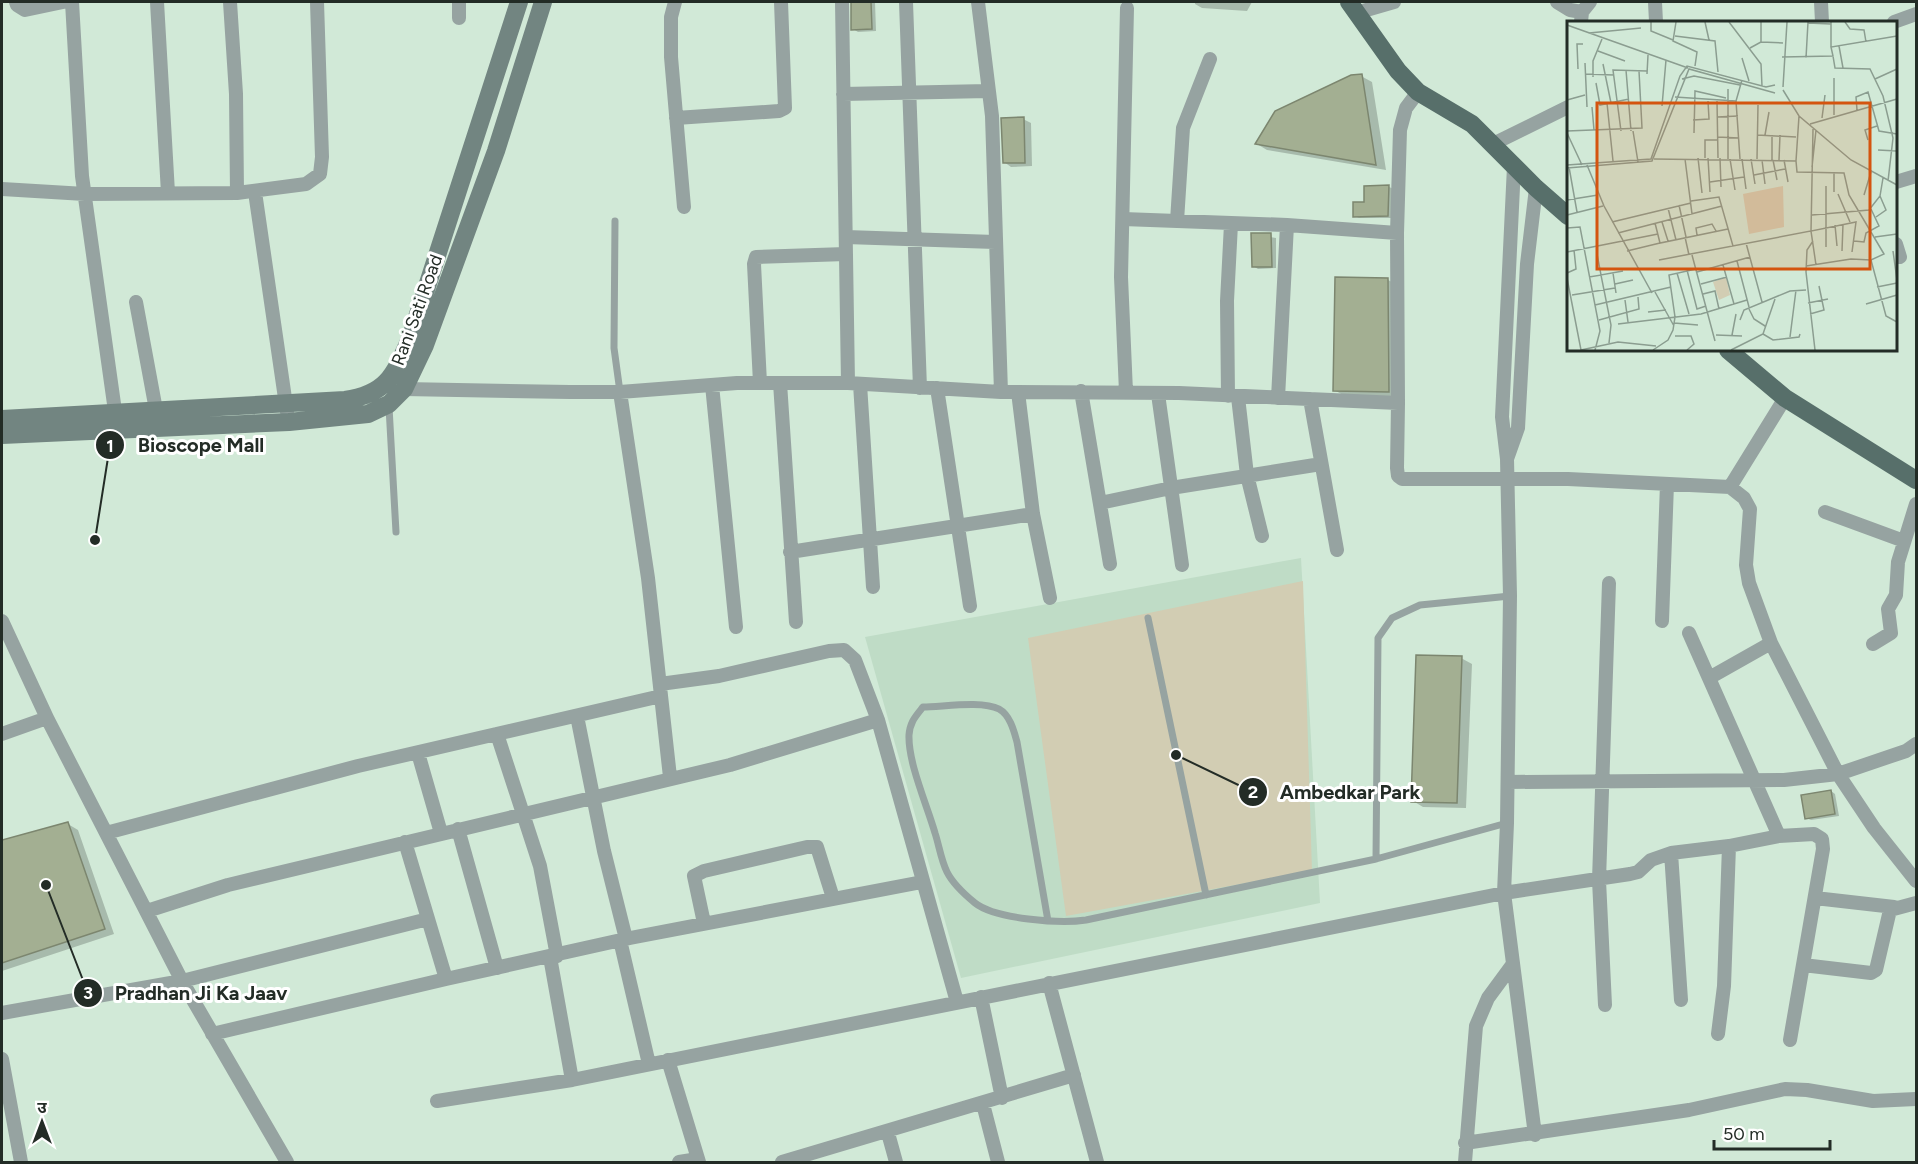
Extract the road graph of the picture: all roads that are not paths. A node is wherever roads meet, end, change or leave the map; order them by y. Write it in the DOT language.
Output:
graph roads {
  1 [pos="16,2"];
  2 [pos="63,2"];
  3 [pos="72,2"];
  4 [pos="157,2"];
  5 [pos="230,2"];
  6 [pos="317,2"];
  7 [pos="459,2"];
  8 [pos="519,2"];
  9 [pos="543,2"];
  10 [pos="675,2"];
  11 [pos="781,2"];
  12 [pos="842,2"];
  13 [pos="906,2"];
  14 [pos="978,2"];
  15 [pos="1394,2"];
  16 [pos="1557,2"];
  17 [pos="1656,2"];
  18 [pos="1821,2"];
  19 [pos="1353,7"];
  20 [pos="1128,8"];
  21 [pos="1584,12"];
  22 [pos="1917,14"];
  23 [pos="459,18"];
  24 [pos="1656,21"];
  25 [pos="1822,21"];
  26 [pos="1897,21"];
  27 [pos="1210,58"];
  28 [pos="988,91"];
  29 [pos="1418,92"];
  30 [pos="909,93"];
  31 [pos="843,94"];
  32 [pos="1567,107"];
  33 [pos="676,118"];
  34 [pos="1493,144"];
  35 [pos="1514,166"];
  36 [pos="1917,176"];
  37 [pos="1897,182"];
  38 [pos="1536,188"];
  39 [pos="2,189"];
  40 [pos="255,192"];
  41 [pos="168,193"];
  42 [pos="237,194"];
  43 [pos="85,195"];
  44 [pos="684,207"];
  45 [pos="1567,214"];
  46 [pos="1123,219"];
  47 [pos="615,221"];
  48 [pos="1177,221"];
  49 [pos="1231,224"];
  50 [pos="1287,225"];
  51 [pos="1397,233"];
  52 [pos="846,237"];
  53 [pos="916,241"];
  54 [pos="995,242"];
  55 [pos="846,254"];
  56 [pos="136,302"];
  57 [pos="418,342"];
  58 [pos="1729,351"];
  59 [pos="760,383"];
  60 [pos="780,383"];
  61 [pos="854,383"];
  62 [pos="712,385"];
  63 [pos="920,388"];
  64 [pos="937,388"];
  65 [pos="404,389"];
  66 [pos="620,392"];
  67 [pos="1001,392"];
  68 [pos="1018,392"];
  69 [pos="1081,392"];
  70 [pos="1126,393"];
  71 [pos="1158,394"];
  72 [pos="1233,397"];
  73 [pos="1278,398"];
  74 [pos="1785,398"];
  75 [pos="1310,399"];
  76 [pos="1398,403"];
  77 [pos="388,404"];
  78 [pos="156,410"];
  79 [pos="115,411"];
  80 [pos="288,413"];
  81 [pos="2,419"];
  82 [pos="2,435"];
  83 [pos="1507,459"];
  84 [pos="1322,464"];
  85 [pos="1247,475"];
  86 [pos="1507,479"];
  87 [pos="1917,480"];
  88 [pos="1667,484"];
  89 [pos="1730,487"];
  90 [pos="1171,488"];
  91 [pos="1100,503"];
  92 [pos="1917,504"];
  93 [pos="1825,512"];
  94 [pos="1033,514"];
  95 [pos="956,527"];
  96 [pos="396,532"];
  97 [pos="1262,536"];
  98 [pos="870,540"];
  99 [pos="1904,541"];
  100 [pos="1337,550"];
  101 [pos="790,552"];
  102 [pos="1110,564"];
  103 [pos="1182,565"];
  104 [pos="1609,583"];
  105 [pos="873,587"];
  106 [pos="1510,596"];
  107 [pos="1050,598"];
  108 [pos="970,606"];
  109 [pos="1148,618"];
  110 [pos="2,621"];
  111 [pos="1662,621"];
  112 [pos="796,622"];
  113 [pos="736,627"];
  114 [pos="1689,633"];
  115 [pos="1771,643"];
  116 [pos="1873,644"];
  117 [pos="6,645"];
  118 [pos="1709,678"];
  119 [pos="660,690"];
  120 [pos="577,716"];
  121 [pos="47,718"];
  122 [pos="878,720"];
  123 [pos="2,734"];
  124 [pos="497,734"];
  125 [pos="1917,744"];
  126 [pos="418,753"];
  127 [pos="1838,774"];
  128 [pos="670,777"];
  129 [pos="1604,781"];
  130 [pos="1508,782"];
  131 [pos="1755,782"];
  132 [pos="593,796"];
  133 [pos="523,814"];
  134 [pos="1508,823"];
  135 [pos="458,829"];
  136 [pos="106,833"];
  137 [pos="441,833"];
  138 [pos="1779,836"];
  139 [pos="405,842"];
  140 [pos="1729,846"];
  141 [pos="1671,853"];
  142 [pos="1376,859"];
  143 [pos="1599,880"];
  144 [pos="1917,881"];
  145 [pos="922,882"];
  146 [pos="1504,893"];
  147 [pos="1206,895"];
  148 [pos="833,898"];
  149 [pos="1815,898"];
  150 [pos="1917,903"];
  151 [pos="1894,907"];
  152 [pos="147,911"];
  153 [pos="428,919"];
  154 [pos="1048,921"];
  155 [pos="704,923"];
  156 [pos="623,940"];
  157 [pos="554,956"];
  158 [pos="1513,964"];
  159 [pos="1803,965"];
  160 [pos="497,968"];
  161 [pos="446,979"];
  162 [pos="182,981"];
  163 [pos="1049,983"];
  164 [pos="981,997"];
  165 [pos="1681,1000"];
  166 [pos="957,1002"];
  167 [pos="1605,1005"];
  168 [pos="2,1013"];
  169 [pos="212,1034"];
  170 [pos="1718,1034"];
  171 [pos="1790,1040"];
  172 [pos="2,1059"];
  173 [pos="668,1060"];
  174 [pos="650,1064"];
  175 [pos="1074,1076"];
  176 [pos="572,1080"];
  177 [pos="1002,1098"];
  178 [pos="1917,1099"];
  179 [pos="437,1101"];
  180 [pos="983,1104"];
  181 [pos="6,1108"];
  182 [pos="888,1133"];
  183 [pos="1535,1135"];
  184 [pos="1465,1143"];
  185 [pos="699,1161"];
  186 [pos="21,1162"];
  187 [pos="287,1162"];
  188 [pos="680,1162"];
  189 [pos="782,1162"];
  190 [pos="896,1162"];
  191 [pos="998,1162"];
  192 [pos="1097,1162"];
  193 [pos="1465,1162"];
  1 -- 2 [label="street"];
  3 -- 43 [label="street"];
  4 -- 41 [label="street"];
  5 -- 42 [label="street"];
  6 -- 40 [label="street"];
  7 -- 23 [label="street"];
  8 -- 57 [label="street, Rani Sati Road"];
  9 -- 57 [label="street"];
  10 -- 33 [label="street"];
  11 -- 33 [label="street"];
  12 -- 31 [label="street"];
  13 -- 30 [label="street"];
  14 -- 28 [label="street"];
  15 -- 19 [label="street"];
  16 -- 21 [label="street"];
  17 -- 24 [label="street"];
  18 -- 25 [label="street"];
  19 -- 29 [label="main road"];
  20 -- 46 [label="street"];
  22 -- 26 [label="street"];
  27 -- 48 [label="street"];
  28 -- 30 [label="street"];
  28 -- 54 [label="street"];
  29 -- 34 [label="main road"];
  29 -- 51 [label="street"];
  30 -- 31 [label="street"];
  30 -- 53 [label="street"];
  31 -- 52 [label="street"];
  32 -- 34 [label="street"];
  33 -- 44 [label="street"];
  34 -- 35 [label="main road"];
  35 -- 38 [label="main road"];
  35 -- 83 [label="street"];
  36 -- 37 [label="street"];
  38 -- 45 [label="main road"];
  38 -- 83 [label="street"];
  39 -- 43 [label="street"];
  40 -- 42 [label="street"];
  40 -- 80 [label="street"];
  41 -- 42 [label="street"];
  41 -- 43 [label="street"];
  43 -- 79 [label="street"];
  46 -- 48 [label="street"];
  46 -- 70 [label="street"];
  47 -- 66 [label="lane"];
  48 -- 49 [label="street"];
  49 -- 50 [label="street"];
  49 -- 72 [label="street"];
  50 -- 51 [label="street"];
  50 -- 73 [label="street"];
  51 -- 76 [label="street"];
  52 -- 53 [label="street"];
  52 -- 55 [label="street"];
  53 -- 54 [label="street"];
  53 -- 63 [label="street"];
  54 -- 67 [label="street"];
  55 -- 59 [label="street"];
  55 -- 61 [label="street"];
  56 -- 78 [label="street"];
  57 -- 65 [label="street"];
  57 -- 80 [label="street, Rani Sati Road"];
  58 -- 74 [label="main road"];
  59 -- 60 [label="street"];
  59 -- 62 [label="street"];
  60 -- 61 [label="street"];
  60 -- 101 [label="street"];
  61 -- 63 [label="street"];
  61 -- 98 [label="street"];
  62 -- 66 [label="street"];
  62 -- 113 [label="street"];
  63 -- 64 [label="street"];
  64 -- 67 [label="street"];
  64 -- 95 [label="street"];
  65 -- 66 [label="street"];
  65 -- 77 [label="street"];
  66 -- 119 [label="street"];
  67 -- 68 [label="street"];
  68 -- 69 [label="street"];
  68 -- 94 [label="street"];
  69 -- 70 [label="street"];
  69 -- 91 [label="street"];
  70 -- 71 [label="street"];
  71 -- 72 [label="street"];
  71 -- 90 [label="street"];
  72 -- 73 [label="street"];
  72 -- 85 [label="street"];
  73 -- 75 [label="street"];
  74 -- 87 [label="main road"];
  74 -- 89 [label="street"];
  75 -- 76 [label="street"];
  75 -- 84 [label="street"];
  76 -- 86 [label="street"];
  77 -- 80 [label="street"];
  77 -- 96 [label="lane"];
  78 -- 79 [label="street, Rani Sati Road"];
  78 -- 80 [label="street, Rani Sati Road"];
  79 -- 81 [label="street, Rani Sati Road"];
  80 -- 82 [label="street"];
  83 -- 86 [label="street"];
  84 -- 85 [label="street"];
  84 -- 100 [label="street"];
  85 -- 90 [label="street"];
  85 -- 97 [label="street"];
  86 -- 88 [label="street"];
  86 -- 106 [label="street"];
  88 -- 89 [label="street"];
  88 -- 111 [label="street"];
  89 -- 115 [label="street"];
  90 -- 91 [label="street"];
  90 -- 103 [label="street"];
  91 -- 102 [label="street"];
  92 -- 99 [label="street"];
  93 -- 99 [label="street"];
  94 -- 95 [label="street"];
  94 -- 107 [label="street"];
  95 -- 98 [label="street"];
  95 -- 108 [label="street"];
  98 -- 101 [label="street"];
  98 -- 105 [label="street"];
  99 -- 116 [label="street"];
  101 -- 112 [label="street"];
  104 -- 129 [label="street"];
  106 -- 130 [label="street"];
  106 -- 142 [label="lane"];
  109 -- 147 [label="lane"];
  110 -- 117 [label="street"];
  114 -- 118 [label="street"];
  115 -- 118 [label="street"];
  115 -- 127 [label="street"];
  117 -- 121 [label="street"];
  118 -- 131 [label="street"];
  119 -- 120 [label="street"];
  119 -- 122 [label="street"];
  119 -- 128 [label="street"];
  120 -- 124 [label="street"];
  120 -- 132 [label="street"];
  121 -- 123 [label="street"];
  121 -- 136 [label="street"];
  122 -- 128 [label="street"];
  122 -- 145 [label="street"];
  124 -- 126 [label="street"];
  124 -- 133 [label="street"];
  125 -- 127 [label="street"];
  126 -- 136 [label="street"];
  126 -- 137 [label="street"];
  127 -- 131 [label="street"];
  127 -- 144 [label="street"];
  128 -- 132 [label="street"];
  129 -- 130 [label="street"];
  129 -- 131 [label="street"];
  129 -- 143 [label="street"];
  130 -- 134 [label="street"];
  131 -- 138 [label="street"];
  132 -- 133 [label="street"];
  132 -- 156 [label="street"];
  133 -- 135 [label="street"];
  133 -- 157 [label="street"];
  134 -- 142 [label="lane"];
  134 -- 146 [label="street"];
  135 -- 137 [label="street"];
  135 -- 160 [label="street"];
  136 -- 152 [label="street"];
  137 -- 139 [label="street"];
  138 -- 140 [label="street"];
  138 -- 149 [label="street"];
  139 -- 152 [label="street"];
  139 -- 153 [label="street"];
  140 -- 141 [label="street"];
  140 -- 170 [label="street"];
  141 -- 143 [label="street"];
  141 -- 165 [label="street"];
  142 -- 147 [label="lane"];
  143 -- 146 [label="street"];
  143 -- 167 [label="street"];
  145 -- 148 [label="street"];
  145 -- 166 [label="street"];
  146 -- 158 [label="street"];
  146 -- 163 [label="street"];
  147 -- 154 [label="lane"];
  148 -- 155 [label="street"];
  148 -- 155 [label="street"];
  149 -- 151 [label="street"];
  149 -- 159 [label="street"];
  150 -- 151 [label="street"];
  151 -- 159 [label="street"];
  152 -- 162 [label="street"];
  153 -- 161 [label="street"];
  153 -- 162 [label="street"];
  154 -- 154 [label="lane"];
  155 -- 156 [label="street"];
  156 -- 157 [label="street"];
  156 -- 174 [label="street"];
  157 -- 160 [label="street"];
  157 -- 176 [label="street"];
  158 -- 183 [label="street"];
  158 -- 184 [label="street"];
  159 -- 171 [label="street"];
  160 -- 161 [label="street"];
  161 -- 169 [label="street"];
  162 -- 168 [label="street"];
  162 -- 169 [label="street"];
  163 -- 164 [label="street"];
  163 -- 175 [label="street"];
  164 -- 166 [label="street"];
  164 -- 177 [label="street"];
  166 -- 173 [label="street"];
  169 -- 187 [label="street"];
  172 -- 181 [label="street"];
  173 -- 174 [label="street"];
  173 -- 185 [label="street"];
  174 -- 176 [label="street"];
  175 -- 177 [label="street"];
  175 -- 192 [label="street"];
  176 -- 179 [label="street"];
  177 -- 180 [label="street"];
  178 -- 183 [label="street"];
  180 -- 182 [label="street"];
  180 -- 191 [label="street"];
  181 -- 186 [label="street"];
  182 -- 189 [label="street"];
  182 -- 190 [label="street"];
  183 -- 184 [label="street"];
  184 -- 193 [label="street"];
  185 -- 188 [label="street"];
}
